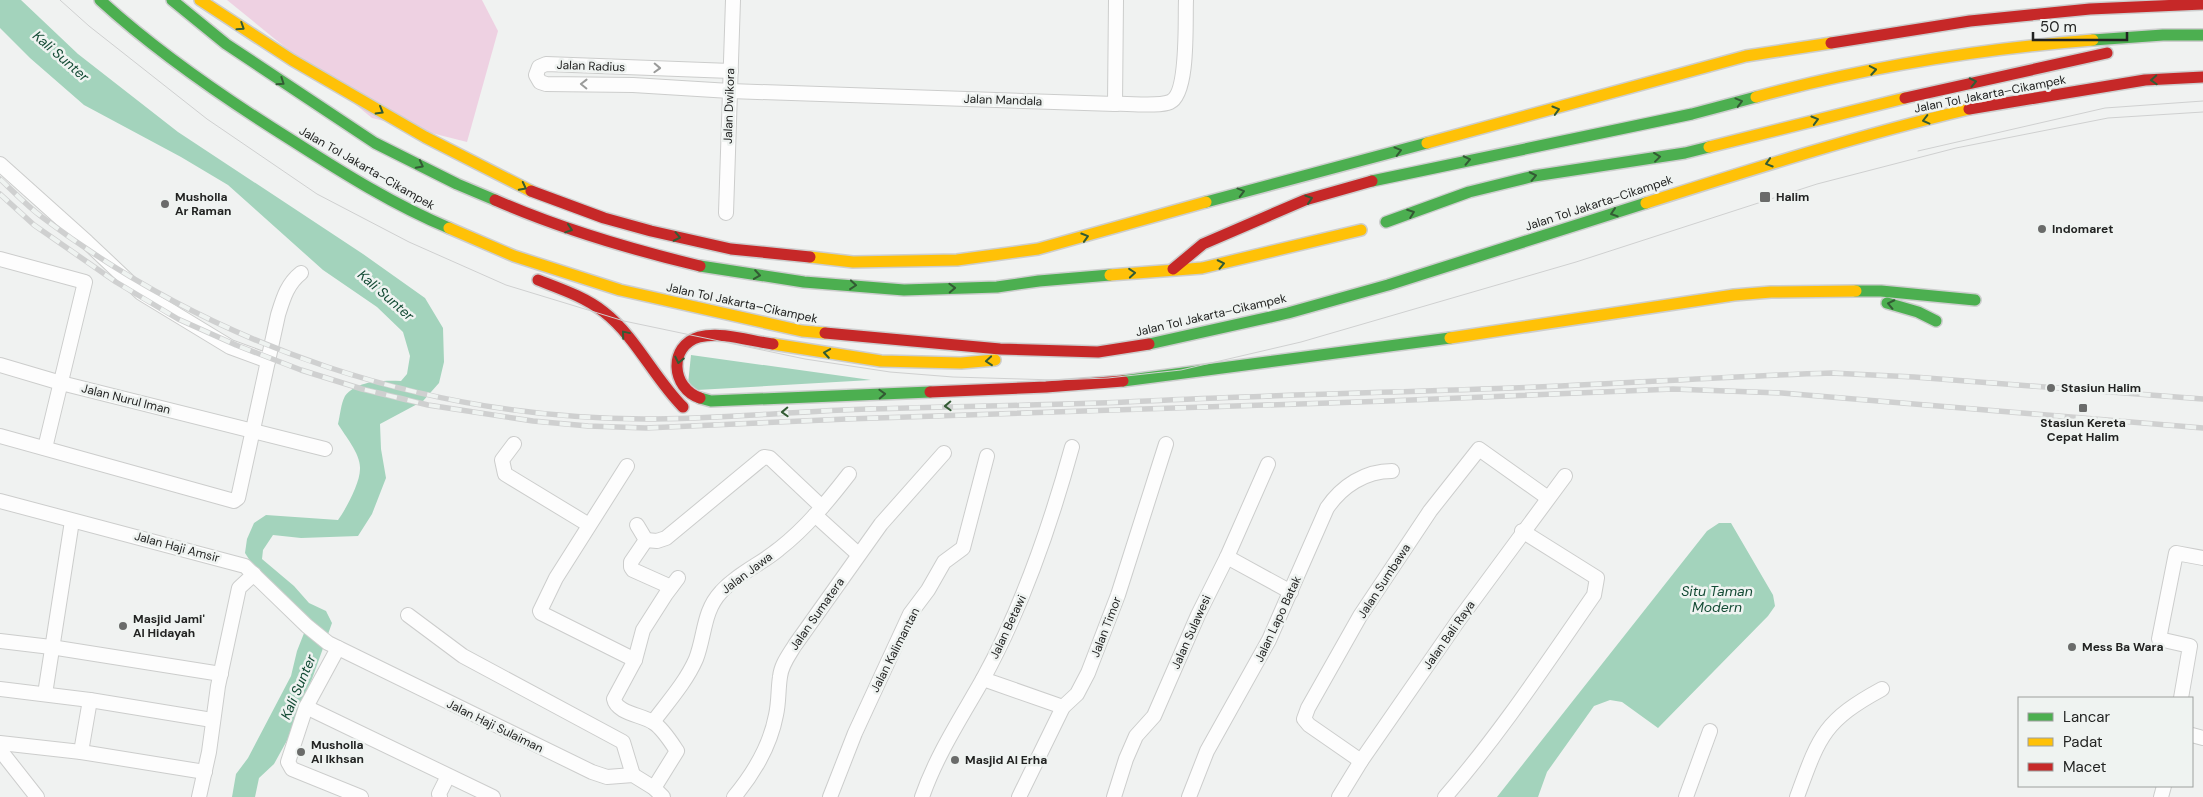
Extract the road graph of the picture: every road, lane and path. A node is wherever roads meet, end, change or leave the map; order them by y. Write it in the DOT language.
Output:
graph roads {
  1 [pos="100,0"];
  2 [pos="172,0"];
  3 [pos="200,0"];
  4 [pos="733,0"];
  5 [pos="1116,0"];
  6 [pos="1186,0"];
  7 [pos="2203,4"];
  8 [pos="2203,35"];
  9 [pos="2188,36"];
  10 [pos="634,67"];
  11 [pos="730,71"];
  12 [pos="2203,77"];
  13 [pos="633,85"];
  14 [pos="730,91"];
  15 [pos="1115,104"];
  16 [pos="0,164"];
  17 [pos="726,213"];
  18 [pos="420,216"];
  19 [pos="1386,222"];
  20 [pos="1361,230"];
  21 [pos="482,255"];
  22 [pos="0,259"];
  23 [pos="1173,269"];
  24 [pos="300,273"];
  25 [pos="525,275"];
  26 [pos="1975,300"];
  27 [pos="1843,303"];
  28 [pos="1936,321"];
  29 [pos="1090,352"];
  30 [pos="268,361"];
  31 [pos="0,365"];
  32 [pos="61,383"];
  33 [pos="695,413"];
  34 [pos="252,430"];
  35 [pos="0,436"];
  36 [pos="514,444"];
  37 [pos="1166,444"];
  38 [pos="45,448"];
  39 [pos="1072,448"];
  40 [pos="325,449"];
  41 [pos="944,453"];
  42 [pos="987,456"];
  43 [pos="1268,464"];
  44 [pos="628,466"];
  45 [pos="1392,471"];
  46 [pos="849,474"];
  47 [pos="1565,476"];
  48 [pos="1548,498"];
  49 [pos="0,501"];
  50 [pos="819,511"];
  51 [pos="72,521"];
  52 [pos="589,525"];
  53 [pos="637,525"];
  54 [pos="1522,531"];
  55 [pos="646,540"];
  56 [pos="858,554"];
  57 [pos="1227,558"];
  58 [pos="2203,558"];
  59 [pos="254,574"];
  60 [pos="1291,592"];
  61 [pos="408,615"];
  62 [pos="0,641"];
  63 [pos="333,645"];
  64 [pos="51,647"];
  65 [pos="2196,648"];
  66 [pos="635,660"];
  67 [pos="221,674"];
  68 [pos="983,678"];
  69 [pos="1882,689"];
  70 [pos="0,690"];
  71 [pos="45,694"];
  72 [pos="2180,697"];
  73 [pos="90,700"];
  74 [pos="1063,707"];
  75 [pos="306,708"];
  76 [pos="212,720"];
  77 [pos="653,722"];
  78 [pos="1710,731"];
  79 [pos="0,743"];
  80 [pos="0,750"];
  81 [pos="81,752"];
  82 [pos="1360,761"];
  83 [pos="205,772"];
  84 [pos="633,775"];
  85 [pos="448,776"];
  86 [pos="658,793"];
  87 [pos="1802,795"];
  88 [pos="37,797"];
  89 [pos="199,797"];
  90 [pos="361,797"];
  91 [pos="440,797"];
  92 [pos="493,797"];
  93 [pos="734,797"];
  94 [pos="830,797"];
  95 [pos="922,797"];
  96 [pos="1019,797"];
  97 [pos="1114,797"];
  98 [pos="1189,797"];
  99 [pos="1340,797"];
  100 [pos="1445,797"];
  101 [pos="1686,797"];
  1 -- 18 [label="highway, Jalan Tol Jakarta–Cikampek"];
  2 -- 23 [label="highway, Jalan Tol Jakarta–Cikampek, one-way"];
  3 -- 7 [label="highway, one-way"];
  4 -- 11 [label="street, Jalan Dwikora"];
  5 -- 15 [label="street"];
  6 -- 15 [label="street, Jalan Mandala"];
  8 -- 9 [label="highway, Jalan Tol Jakarta–Cikampek"];
  19 -- 9 [label="highway, Jalan Tol Jakarta–Cikampek, one-way"];
  23 -- 9 [label="highway, Jalan Tol Jakarta–Cikampek, one-way"];
  10 -- 11 [label="street, Jalan Radius, one-way"];
  10 -- 13 [label="street"];
  13 -- 10 [label="street, Jalan Radius, one-way"];
  11 -- 14 [label="street, Jalan Dwikora"];
  12 -- 29 [label="highway, Jalan Tol Jakarta–Cikampek, one-way"];
  13 -- 14 [label="street, Jalan Radius"];
  14 -- 15 [label="street, Jalan Mandala"];
  14 -- 17 [label="street, Jalan Dwikora"];
  16 -- 30 [label="street"];
  18 -- 21 [label="highway"];
  18 -- 29 [label="highway, Jalan Tol Jakarta–Cikampek"];
  23 -- 20 [label="highway, Jalan Tol Jakarta–Cikampek, one-way"];
  22 -- 32 [label="street"];
  24 -- 30 [label="street"];
  33 -- 25 [label="highway, one-way"];
  29 -- 26 [label="highway, one-way"];
  28 -- 27 [label="highway, one-way"];
  30 -- 34 [label="street"];
  31 -- 32 [label="street, Jalan Nurul Iman"];
  32 -- 34 [label="street, Jalan Nurul Iman"];
  32 -- 38 [label="street"];
  34 -- 38 [label="street"];
  34 -- 40 [label="street, Jalan Nurul Iman"];
  35 -- 38 [label="street"];
  36 -- 52 [label="street"];
  37 -- 74 [label="street, Jalan Timor"];
  39 -- 68 [label="street, Jalan Betawi"];
  41 -- 56 [label="street, Jalan Sumatera"];
  42 -- 94 [label="street, Jalan Kalimantan"];
  43 -- 57 [label="street, Jalan Sulawesi"];
  44 -- 52 [label="street"];
  45 -- 60 [label="street, Jalan Lapo Batak"];
  46 -- 50 [label="street, Jalan Jawa"];
  47 -- 48 [label="street, Jalan Bali Raya"];
  48 -- 54 [label="street, Jalan Bali Raya"];
  48 -- 82 [label="street, Jalan Sumbawa"];
  49 -- 51 [label="street, Jalan Haji Amsir"];
  50 -- 55 [label="street"];
  50 -- 56 [label="street"];
  50 -- 77 [label="street, Jalan Jawa"];
  51 -- 59 [label="street, Jalan Haji Amsir"];
  51 -- 64 [label="street"];
  52 -- 66 [label="street"];
  53 -- 55 [label="street"];
  54 -- 82 [label="street, Jalan Bali Raya"];
  54 -- 100 [label="street"];
  55 -- 66 [label="street"];
  56 -- 93 [label="street, Jalan Sumatera"];
  57 -- 60 [label="street"];
  57 -- 97 [label="street, Jalan Sulawesi"];
  58 -- 65 [label="street"];
  59 -- 63 [label="street, Jalan Haji Amsir"];
  59 -- 67 [label="street"];
  60 -- 98 [label="street, Jalan Lapo Batak"];
  61 -- 84 [label="street"];
  62 -- 64 [label="street"];
  63 -- 75 [label="street"];
  63 -- 84 [label="street, Jalan Haji Sulaiman"];
  64 -- 67 [label="street"];
  64 -- 71 [label="street"];
  65 -- 72 [label="street"];
  66 -- 77 [label="street"];
  67 -- 76 [label="street"];
  68 -- 74 [label="street"];
  68 -- 95 [label="street, Jalan Betawi"];
  69 -- 87 [label="street"];
  70 -- 71 [label="street"];
  71 -- 73 [label="street"];
  73 -- 76 [label="street"];
  73 -- 81 [label="street"];
  74 -- 96 [label="street, Jalan Timor"];
  75 -- 85 [label="street"];
  75 -- 90 [label="street"];
  76 -- 83 [label="street"];
  77 -- 86 [label="street"];
  78 -- 101 [label="street"];
  79 -- 81 [label="street"];
  80 -- 88 [label="street"];
  81 -- 83 [label="street"];
  82 -- 99 [label="street, Jalan Bali Raya"];
  83 -- 89 [label="street"];
  84 -- 86 [label="street"];
  85 -- 91 [label="street"];
  85 -- 92 [label="street"];
}
